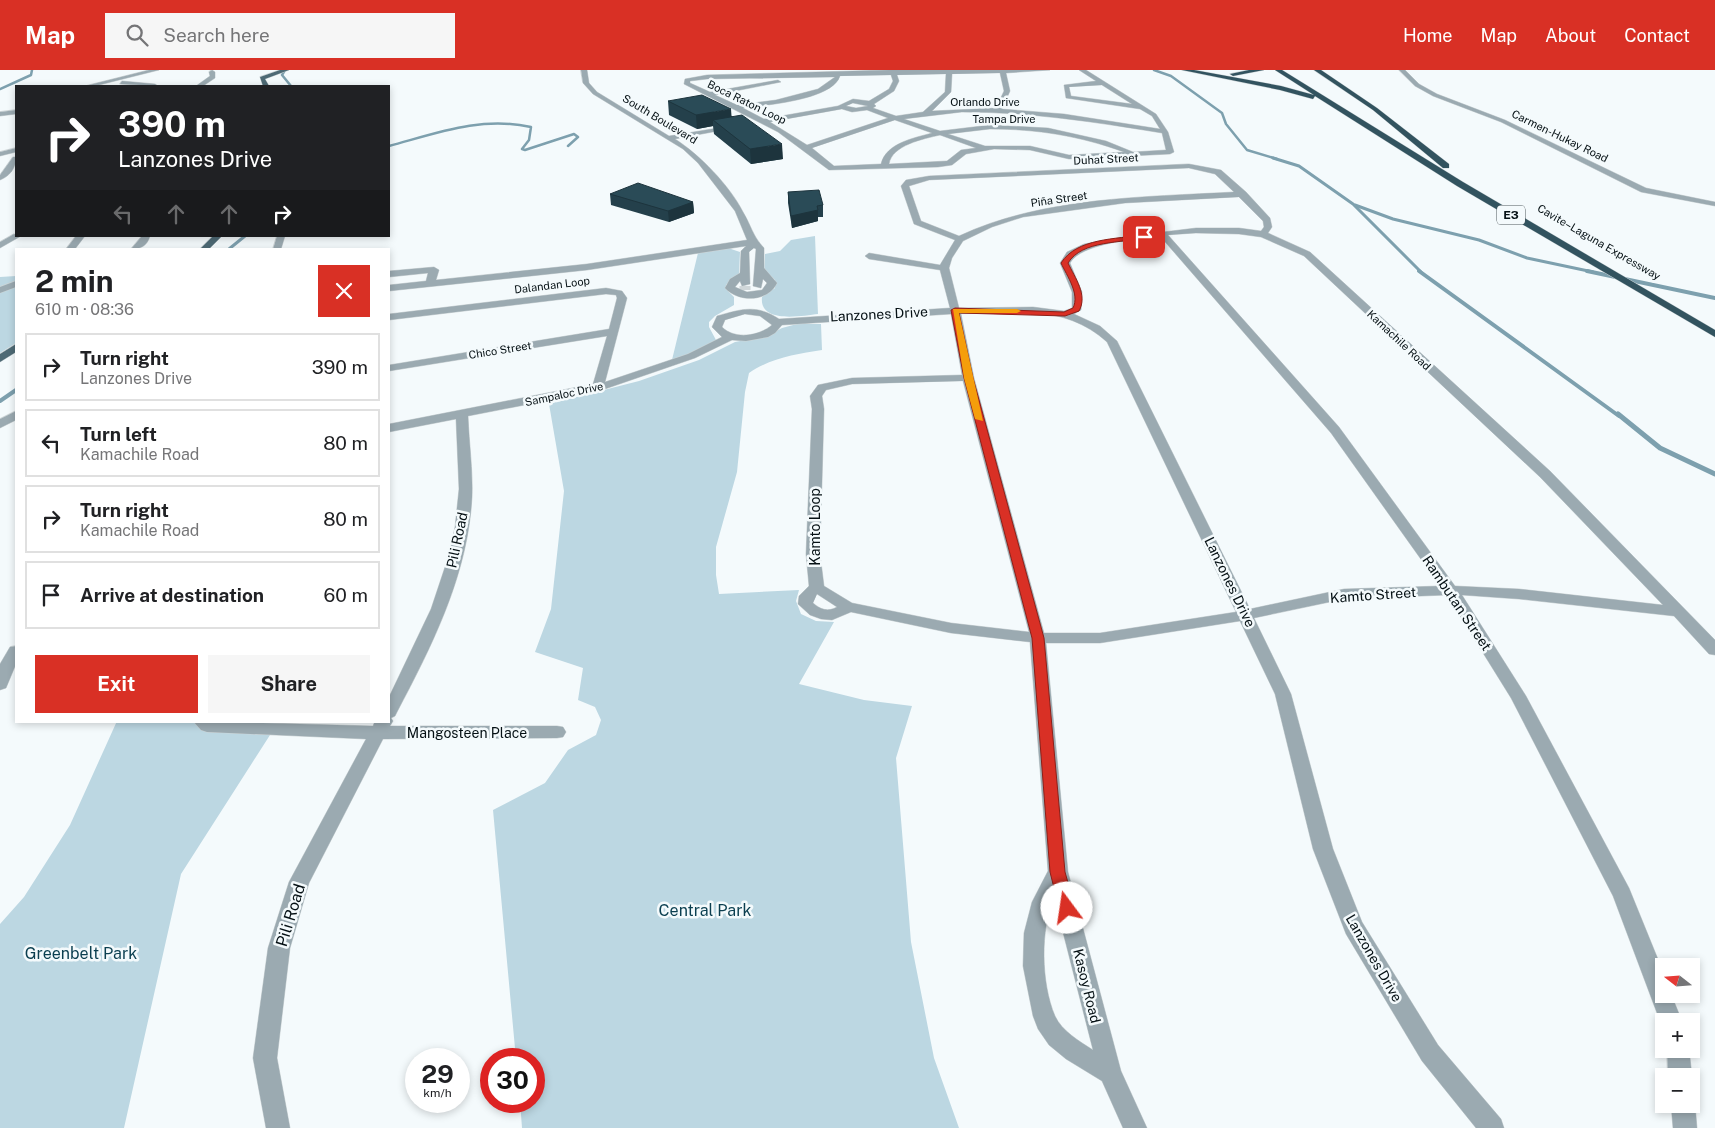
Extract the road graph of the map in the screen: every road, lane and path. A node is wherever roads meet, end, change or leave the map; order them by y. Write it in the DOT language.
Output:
graph roads {
  1 [pos="156,70"];
  2 [pos="162,70"];
  3 [pos="286,70"];
  4 [pos="584,70"];
  5 [pos="1047,70"];
  6 [pos="1082,70"];
  7 [pos="1185,70"];
  8 [pos="1193,70"];
  9 [pos="1261,70"];
  10 [pos="1278,70"];
  11 [pos="1288,70"];
  12 [pos="1317,70"];
  13 [pos="1402,70"];
  14 [pos="892,71"];
  15 [pos="1002,71"];
  16 [pos="212,72"];
  17 [pos="949,72"];
  18 [pos="836,74"];
  19 [pos="782,75"];
  20 [pos="677,76"];
  21 [pos="690,79"];
  22 [pos="107,82"];
  23 [pos="1103,83"];
  24 [pos="93,85"];
  25 [pos="97,85"];
  26 [pos="143,85"];
  27 [pos="201,85"];
  28 [pos="265,85"];
  29 [pos="710,94"];
  30 [pos="737,107"];
  31 [pos="867,107"];
  32 [pos="1142,108"];
  33 [pos="998,111"];
  34 [pos="15,112"];
  35 [pos="0,114"];
  36 [pos="924,114"];
  37 [pos="1357,118"];
  38 [pos="893,119"];
  39 [pos="769,122"];
  40 [pos="746,126"];
  41 [pos="1165,132"];
  42 [pos="937,134"];
  43 [pos="667,138"];
  44 [pos="674,142"];
  45 [pos="808,147"];
  46 [pos="979,148"];
  47 [pos="15,150"];
  48 [pos="0,154"];
  49 [pos="1134,154"];
  50 [pos="0,159"];
  51 [pos="15,159"];
  52 [pos="15,160"];
  53 [pos="885,166"];
  54 [pos="1446,166"];
  55 [pos="0,178"];
  56 [pos="1243,194"];
  57 [pos="1715,204"];
  58 [pos="1263,234"];
  59 [pos="1163,235"];
  60 [pos="15,237"];
  61 [pos="79,237"];
  62 [pos="146,237"];
  63 [pos="217,237"];
  64 [pos="960,239"];
  65 [pos="751,240"];
  66 [pos="0,245"];
  67 [pos="71,248"];
  68 [pos="134,248"];
  69 [pos="205,248"];
  70 [pos="869,256"];
  71 [pos="944,268"];
  72 [pos="390,274"];
  73 [pos="745,274"];
  74 [pos="431,280"];
  75 [pos="390,281"];
  76 [pos="15,284"];
  77 [pos="390,288"];
  78 [pos="0,290"];
  79 [pos="744,291"];
  80 [pos="758,291"];
  81 [pos="955,310"];
  82 [pos="736,313"];
  83 [pos="763,313"];
  84 [pos="1065,314"];
  85 [pos="390,317"];
  86 [pos="777,322"];
  87 [pos="1715,324"];
  88 [pos="611,332"];
  89 [pos="1715,334"];
  90 [pos="732,336"];
  91 [pos="15,348"];
  92 [pos="0,359"];
  93 [pos="390,368"];
  94 [pos="968,378"];
  95 [pos="598,388"];
  96 [pos="462,415"];
  97 [pos="15,416"];
  98 [pos="0,424"];
  99 [pos="390,428"];
  100 [pos="817,588"];
  101 [pos="1451,590"];
  102 [pos="848,607"];
  103 [pos="1679,612"];
  104 [pos="1246,615"];
  105 [pos="1038,638"];
  106 [pos="1715,650"];
  107 [pos="15,653"];
  108 [pos="0,684"];
  109 [pos="390,710"];
  110 [pos="203,723"];
  111 [pos="381,727"];
  112 [pos="557,732"];
  113 [pos="1058,872"];
  114 [pos="1668,1013"];
  115 [pos="1110,1073"];
  116 [pos="1684,1113"];
  117 [pos="278,1128"];
  118 [pos="1135,1128"];
  119 [pos="1492,1128"];
  120 [pos="1685,1128"];
  1 -- 22 [label="street"];
  2 -- 22 [label="street"];
  3 -- 28 [label="main road"];
  4 -- 43 [label="street, South Boulevard"];
  5 -- 15 [label="street, Boca Raton Loop"];
  6 -- 23 [label="street"];
  7 -- 37 [label="highway"];
  8 -- 9 [label="highway"];
  10 -- 37 [label="highway, E3"];
  11 -- 54 [label="highway, E3"];
  12 -- 54 [label="highway"];
  13 -- 57 [label="street, Carmen-Hukay Road"];
  14 -- 17 [label="street, Boca Raton Loop"];
  14 -- 18 [label="street, Boca Raton Loop"];
  14 -- 31 [label="street"];
  15 -- 17 [label="street, Boca Raton Loop"];
  15 -- 33 [label="street"];
  16 -- 27 [label="street"];
  17 -- 36 [label="street"];
  18 -- 19 [label="street, Boca Raton Loop"];
  18 -- 30 [label="street"];
  19 -- 21 [label="street, Boca Raton Loop"];
  19 -- 29 [label="street"];
  20 -- 21 [label="street"];
  21 -- 29 [label="street, Boca Raton Loop"];
  22 -- 24 [label="street"];
  22 -- 25 [label="street"];
  22 -- 26 [label="street"];
  23 -- 32 [label="street"];
  23 -- 32 [label="street"];
  29 -- 30 [label="street, Boca Raton Loop"];
  30 -- 39 [label="street, Boca Raton Loop"];
  31 -- 38 [label="street"];
  31 -- 39 [label="street"];
  32 -- 41 [label="street"];
  33 -- 36 [label="street, Orlando Drive"];
  33 -- 41 [label="street, Orlando Drive"];
  34 -- 35 [label="street"];
  36 -- 38 [label="street, Orlando Drive"];
  37 -- 89 [label="highway, Cavite–Laguna Expressway / E3"];
  38 -- 42 [label="street"];
  38 -- 45 [label="street, Orlando Drive"];
  39 -- 40 [label="street"];
  39 -- 45 [label="street, Boca Raton Loop"];
  40 -- 43 [label="street"];
  40 -- 44 [label="street"];
  41 -- 49 [label="street, Boca Raton Loop"];
  42 -- 46 [label="street"];
  42 -- 49 [label="street, Tampa Drive"];
  42 -- 53 [label="street, Tampa Drive"];
  43 -- 44 [label="street, South Boulevard"];
  44 -- 65 [label="street, South Boulevard"];
  45 -- 53 [label="street, Boca Raton Loop"];
  46 -- 49 [label="street, Boca Raton Loop"];
  46 -- 53 [label="street, Boca Raton Loop"];
  47 -- 48 [label="street"];
  50 -- 51 [label="street"];
  52 -- 55 [label="street"];
  54 -- 87 [label="highway, Cavite–Laguna Expressway / E3"];
  56 -- 58 [label="street, Duhat Street"];
  56 -- 64 [label="street, Piña Street"];
  56 -- 64 [label="street, Duhat Street"];
  58 -- 59 [label="street, Kamachile Road"];
  58 -- 103 [label="street, Kamachile Road"];
  59 -- 84 [label="street, Kamachile Road"];
  59 -- 101 [label="street, Rambutan Street"];
  60 -- 66 [label="street"];
  61 -- 67 [label="street"];
  62 -- 68 [label="street"];
  63 -- 69 [label="main road"];
  64 -- 71 [label="street"];
  65 -- 73 [label="street"];
  65 -- 74 [label="street"];
  65 -- 80 [label="street, South Boulevard"];
  70 -- 71 [label="street"];
  71 -- 81 [label="street"];
  72 -- 74 [label="street"];
  73 -- 79 [label="street"];
  73 -- 79 [label="street"];
  74 -- 75 [label="street"];
  74 -- 77 [label="street"];
  76 -- 78 [label="street"];
  79 -- 80 [label="street"];
  79 -- 82 [label="street"];
  80 -- 83 [label="street"];
  81 -- 84 [label="street, Lanzones Drive"];
  81 -- 86 [label="street, Lanzones Drive"];
  81 -- 94 [label="street, Kasoy Road"];
  82 -- 83 [label="street"];
  82 -- 90 [label="street"];
  83 -- 86 [label="street"];
  84 -- 104 [label="street, Lanzones Drive"];
  85 -- 88 [label="street, Dalandan Loop"];
  86 -- 90 [label="street"];
  88 -- 93 [label="street, Chico Street"];
  88 -- 95 [label="street, Dalandan Loop"];
  90 -- 95 [label="street, Sampaloc Drive"];
  91 -- 92 [label="main road"];
  94 -- 100 [label="street, Kamto Loop"];
  94 -- 105 [label="street, Kasoy Road"];
  95 -- 96 [label="street, Sampaloc Drive"];
  96 -- 99 [label="street, Sampaloc Drive"];
  96 -- 109 [label="street, Pili Road"];
  97 -- 98 [label="street"];
  100 -- 102 [label="street"];
  100 -- 102 [label="street"];
  101 -- 103 [label="street, Kamto Street"];
  101 -- 104 [label="street, Kamto Street"];
  101 -- 114 [label="street, Rambutan Street"];
  102 -- 105 [label="street"];
  103 -- 106 [label="street, Kamachile Road"];
  104 -- 105 [label="street, Kamto Street"];
  104 -- 119 [label="street, Lanzones Drive"];
  105 -- 113 [label="street, Kasoy Road"];
  107 -- 108 [label="street"];
  110 -- 111 [label="street, Mangosteen Place"];
  111 -- 112 [label="street, Mangosteen Place"];
  111 -- 117 [label="street, Pili Road"];
  113 -- 115 [label="street, Kasoy Road"];
  113 -- 115 [label="street"];
  115 -- 118 [label="street, Kasoy Road"];
  116 -- 120 [label="street"];
}
